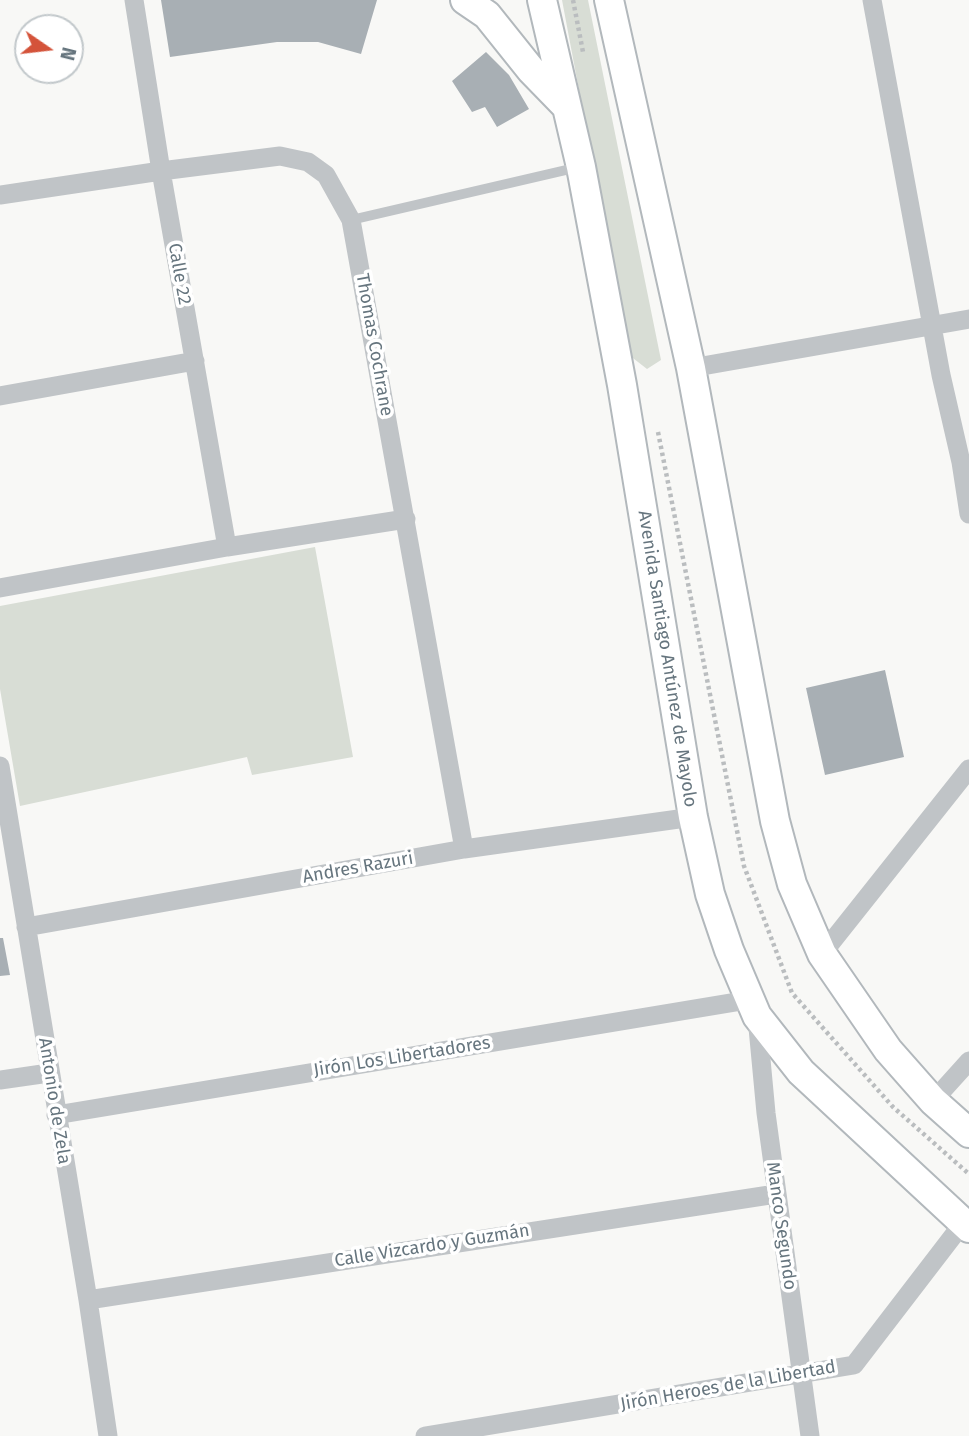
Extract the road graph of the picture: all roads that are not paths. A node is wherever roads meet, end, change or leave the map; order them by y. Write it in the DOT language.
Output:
graph roads {
  1 [pos="134,0"];
  2 [pos="465,0"];
  3 [pos="542,0"];
  4 [pos="609,0"];
  5 [pos="622,0"];
  6 [pos="872,0"];
  7 [pos="619,43"];
  8 [pos="566,106"];
  9 [pos="580,167"];
  10 [pos="161,171"];
  11 [pos="0,195"];
  12 [pos="351,220"];
  13 [pos="969,319"];
  14 [pos="932,326"];
  15 [pos="195,361"];
  16 [pos="691,368"];
  17 [pos="0,396"];
  18 [pos="965,466"];
  19 [pos="969,514"];
  20 [pos="406,519"];
  21 [pos="227,547"];
  22 [pos="0,588"];
  23 [pos="0,766"];
  24 [pos="969,769"];
  25 [pos="693,817"];
  26 [pos="464,849"];
  27 [pos="26,927"];
  28 [pos="822,954"];
  29 [pos="753,1008"];
  30 [pos="969,1060"];
  31 [pos="49,1073"];
  32 [pos="0,1080"];
  33 [pos="933,1101"];
  34 [pos="56,1115"];
  35 [pos="969,1133"];
  36 [pos="776,1194"];
  37 [pos="966,1226"];
  38 [pos="88,1300"];
  39 [pos="803,1375"];
  40 [pos="108,1436"];
  41 [pos="425,1436"];
  42 [pos="810,1436"];
  1 -- 10 [label="street, Calle 22"];
  2 -- 8 [label="main road"];
  3 -- 8 [label="main road, Avenida Santiago Antúnez de Mayolo"];
  4 -- 7 [label="main road"];
  5 -- 7 [label="main road"];
  6 -- 14 [label="street"];
  7 -- 16 [label="main road"];
  8 -- 9 [label="main road, Avenida Santiago Antúnez de Mayolo"];
  9 -- 12 [label="lane"];
  9 -- 25 [label="main road, Avenida Santiago Antúnez de Mayolo"];
  10 -- 11 [label="street, Thomas Cochrane"];
  10 -- 12 [label="street, Thomas Cochrane"];
  10 -- 15 [label="street, Calle 22"];
  12 -- 20 [label="street, Thomas Cochrane"];
  13 -- 14 [label="street"];
  14 -- 16 [label="street"];
  14 -- 18 [label="street"];
  15 -- 17 [label="street"];
  15 -- 21 [label="street, Calle 22"];
  16 -- 28 [label="main road"];
  18 -- 19 [label="street"];
  20 -- 21 [label="street"];
  20 -- 26 [label="street, Thomas Cochrane"];
  21 -- 22 [label="street"];
  23 -- 27 [label="street, Antonio de Zela"];
  24 -- 28 [label="street"];
  25 -- 26 [label="street, Andres Razuri"];
  25 -- 29 [label="main road, Avenida Santiago Antúnez de Mayolo"];
  26 -- 27 [label="street, Andres Razuri"];
  27 -- 31 [label="street, Antonio de Zela"];
  28 -- 33 [label="main road"];
  29 -- 34 [label="street, Jirón Los Libertadores"];
  29 -- 36 [label="street, Manco Segundo"];
  29 -- 37 [label="main road, Avenida Santiago Antúnez de Mayolo"];
  30 -- 33 [label="street"];
  31 -- 32 [label="street"];
  31 -- 34 [label="street, Antonio de Zela"];
  33 -- 35 [label="main road"];
  34 -- 38 [label="street, Antonio de Zela"];
  36 -- 38 [label="street, Calle Vizcardo y Guzmán"];
  36 -- 39 [label="street, Manco Segundo"];
  37 -- 39 [label="street, Jirón Heroes de la Libertad"];
  38 -- 40 [label="street, Antonio de Zela"];
  39 -- 41 [label="street, Jirón Heroes de la Libertad"];
  39 -- 42 [label="street, Manco Segundo"];
}
